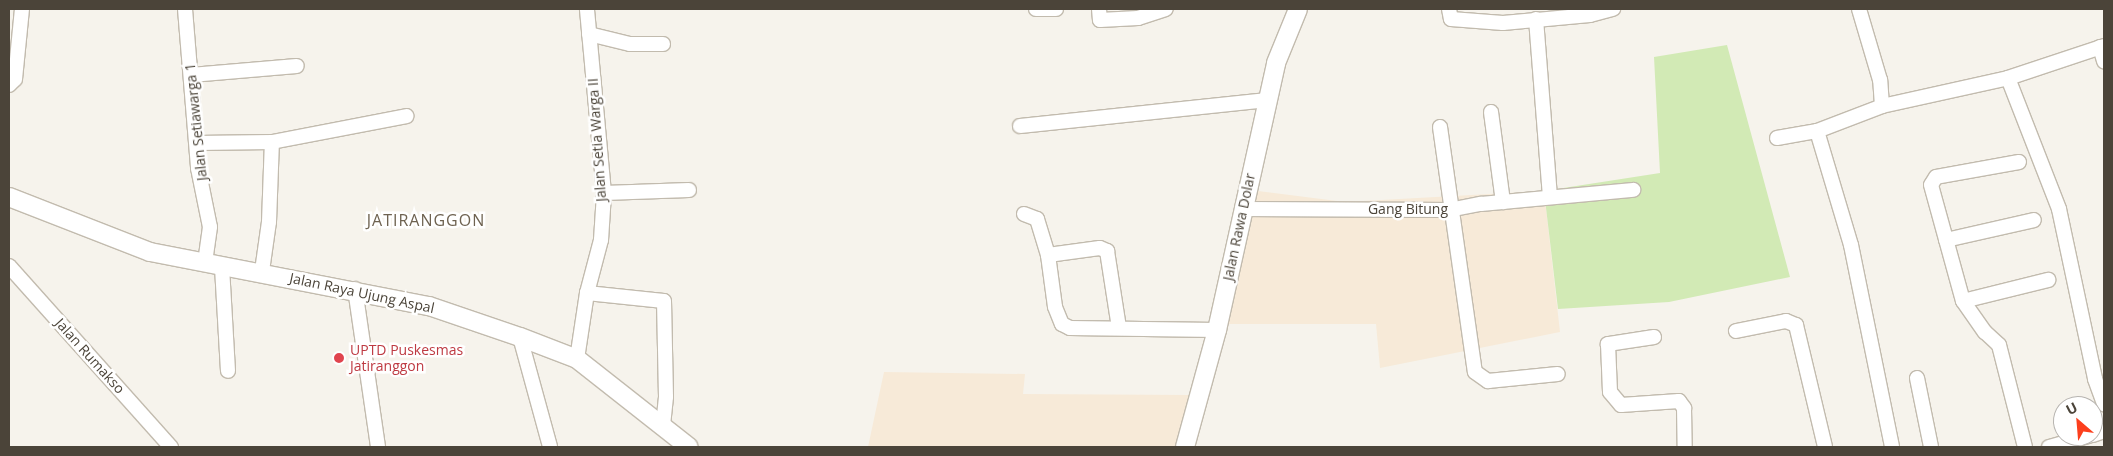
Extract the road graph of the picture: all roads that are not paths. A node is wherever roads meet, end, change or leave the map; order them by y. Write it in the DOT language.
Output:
graph roads {
  1 [pos="22,9"];
  2 [pos="185,9"];
  3 [pos="587,9"];
  4 [pos="1036,9"];
  5 [pos="1056,9"];
  6 [pos="1099,9"];
  7 [pos="1166,9"];
  8 [pos="1298,9"];
  9 [pos="1449,9"];
  10 [pos="1613,9"];
  11 [pos="1859,9"];
  12 [pos="1536,19"];
  13 [pos="588,34"];
  14 [pos="664,44"];
  15 [pos="2102,46"];
  16 [pos="2104,61"];
  17 [pos="297,66"];
  18 [pos="191,75"];
  19 [pos="2008,78"];
  20 [pos="9,85"];
  21 [pos="1268,100"];
  22 [pos="1882,106"];
  23 [pos="1491,112"];
  24 [pos="407,116"];
  25 [pos="1020,126"];
  26 [pos="1440,127"];
  27 [pos="1816,131"];
  28 [pos="1777,138"];
  29 [pos="272,142"];
  30 [pos="197,143"];
  31 [pos="2019,162"];
  32 [pos="689,190"];
  33 [pos="1633,190"];
  34 [pos="604,192"];
  35 [pos="1550,196"];
  36 [pos="9,197"];
  37 [pos="1503,202"];
  38 [pos="1242,209"];
  39 [pos="1450,210"];
  40 [pos="1024,214"];
  41 [pos="2034,220"];
  42 [pos="1946,240"];
  43 [pos="1048,255"];
  44 [pos="9,266"];
  45 [pos="214,266"];
  46 [pos="262,271"];
  47 [pos="2048,280"];
  48 [pos="355,289"];
  49 [pos="587,293"];
  50 [pos="1963,301"];
  51 [pos="1119,328"];
  52 [pos="1217,330"];
  53 [pos="1736,331"];
  54 [pos="520,337"];
  55 [pos="1654,337"];
  56 [pos="577,360"];
  57 [pos="228,371"];
  58 [pos="1558,374"];
  59 [pos="2100,377"];
  60 [pos="1917,378"];
  61 [pos="2104,404"];
  62 [pos="663,424"];
  63 [pos="172,447"];
  64 [pos="378,447"];
  65 [pos="550,447"];
  66 [pos="689,447"];
  67 [pos="1185,447"];
  68 [pos="1685,447"];
  69 [pos="1825,447"];
  70 [pos="1892,447"];
  71 [pos="1931,447"];
  72 [pos="2025,447"];
  1 -- 20 [label="street"];
  2 -- 18 [label="street, Jalan Setiawarga 1"];
  3 -- 13 [label="street, Jalan Setia Warga II"];
  4 -- 5 [label="street"];
  6 -- 7 [label="street"];
  8 -- 21 [label="street, Jalan Rawa Dolar"];
  9 -- 12 [label="street"];
  10 -- 12 [label="street"];
  11 -- 22 [label="street"];
  12 -- 35 [label="street"];
  13 -- 14 [label="street"];
  13 -- 34 [label="street, Jalan Setia Warga II"];
  15 -- 16 [label="street"];
  15 -- 19 [label="street"];
  17 -- 18 [label="street"];
  18 -- 30 [label="street, Jalan Setiawarga 1"];
  19 -- 22 [label="street"];
  19 -- 59 [label="street"];
  21 -- 25 [label="street"];
  21 -- 38 [label="street, Jalan Rawa Dolar"];
  22 -- 27 [label="street"];
  23 -- 37 [label="street"];
  24 -- 29 [label="street"];
  26 -- 39 [label="street"];
  27 -- 28 [label="street"];
  27 -- 70 [label="street"];
  29 -- 30 [label="street"];
  29 -- 46 [label="street"];
  30 -- 45 [label="street, Jalan Setiawarga 1"];
  31 -- 42 [label="street"];
  32 -- 34 [label="street"];
  33 -- 35 [label="street, Gang Bitung"];
  34 -- 49 [label="street, Jalan Setia Warga II"];
  35 -- 37 [label="street, Gang Bitung"];
  36 -- 45 [label="street, Jalan Raya Ujung Aspal"];
  37 -- 39 [label="street, Gang Bitung"];
  38 -- 39 [label="street, Gang Bitung"];
  38 -- 52 [label="street, Jalan Rawa Dolar"];
  39 -- 58 [label="street"];
  40 -- 43 [label="street"];
  41 -- 42 [label="street"];
  42 -- 50 [label="street"];
  43 -- 51 [label="street"];
  43 -- 51 [label="street"];
  44 -- 63 [label="street, Jalan Rumakso"];
  45 -- 46 [label="street, Jalan Raya Ujung Aspal"];
  45 -- 57 [label="street, Jalan Setiawarga 1"];
  46 -- 48 [label="street, Jalan Raya Ujung Aspal"];
  47 -- 50 [label="street"];
  48 -- 54 [label="street, Jalan Raya Ujung Aspal"];
  48 -- 64 [label="street"];
  49 -- 56 [label="street, Jalan Setia Warga II"];
  49 -- 62 [label="street"];
  50 -- 72 [label="street"];
  51 -- 52 [label="street"];
  52 -- 67 [label="street, Jalan Rawa Dolar"];
  53 -- 69 [label="street"];
  54 -- 56 [label="street, Jalan Raya Ujung Aspal"];
  54 -- 65 [label="street"];
  55 -- 68 [label="street"];
  56 -- 62 [label="street, Jalan Raya Ujung Aspal"];
  59 -- 61 [label="street"];
  60 -- 71 [label="street"];
  62 -- 66 [label="street, Jalan Raya Ujung Aspal"];
}
